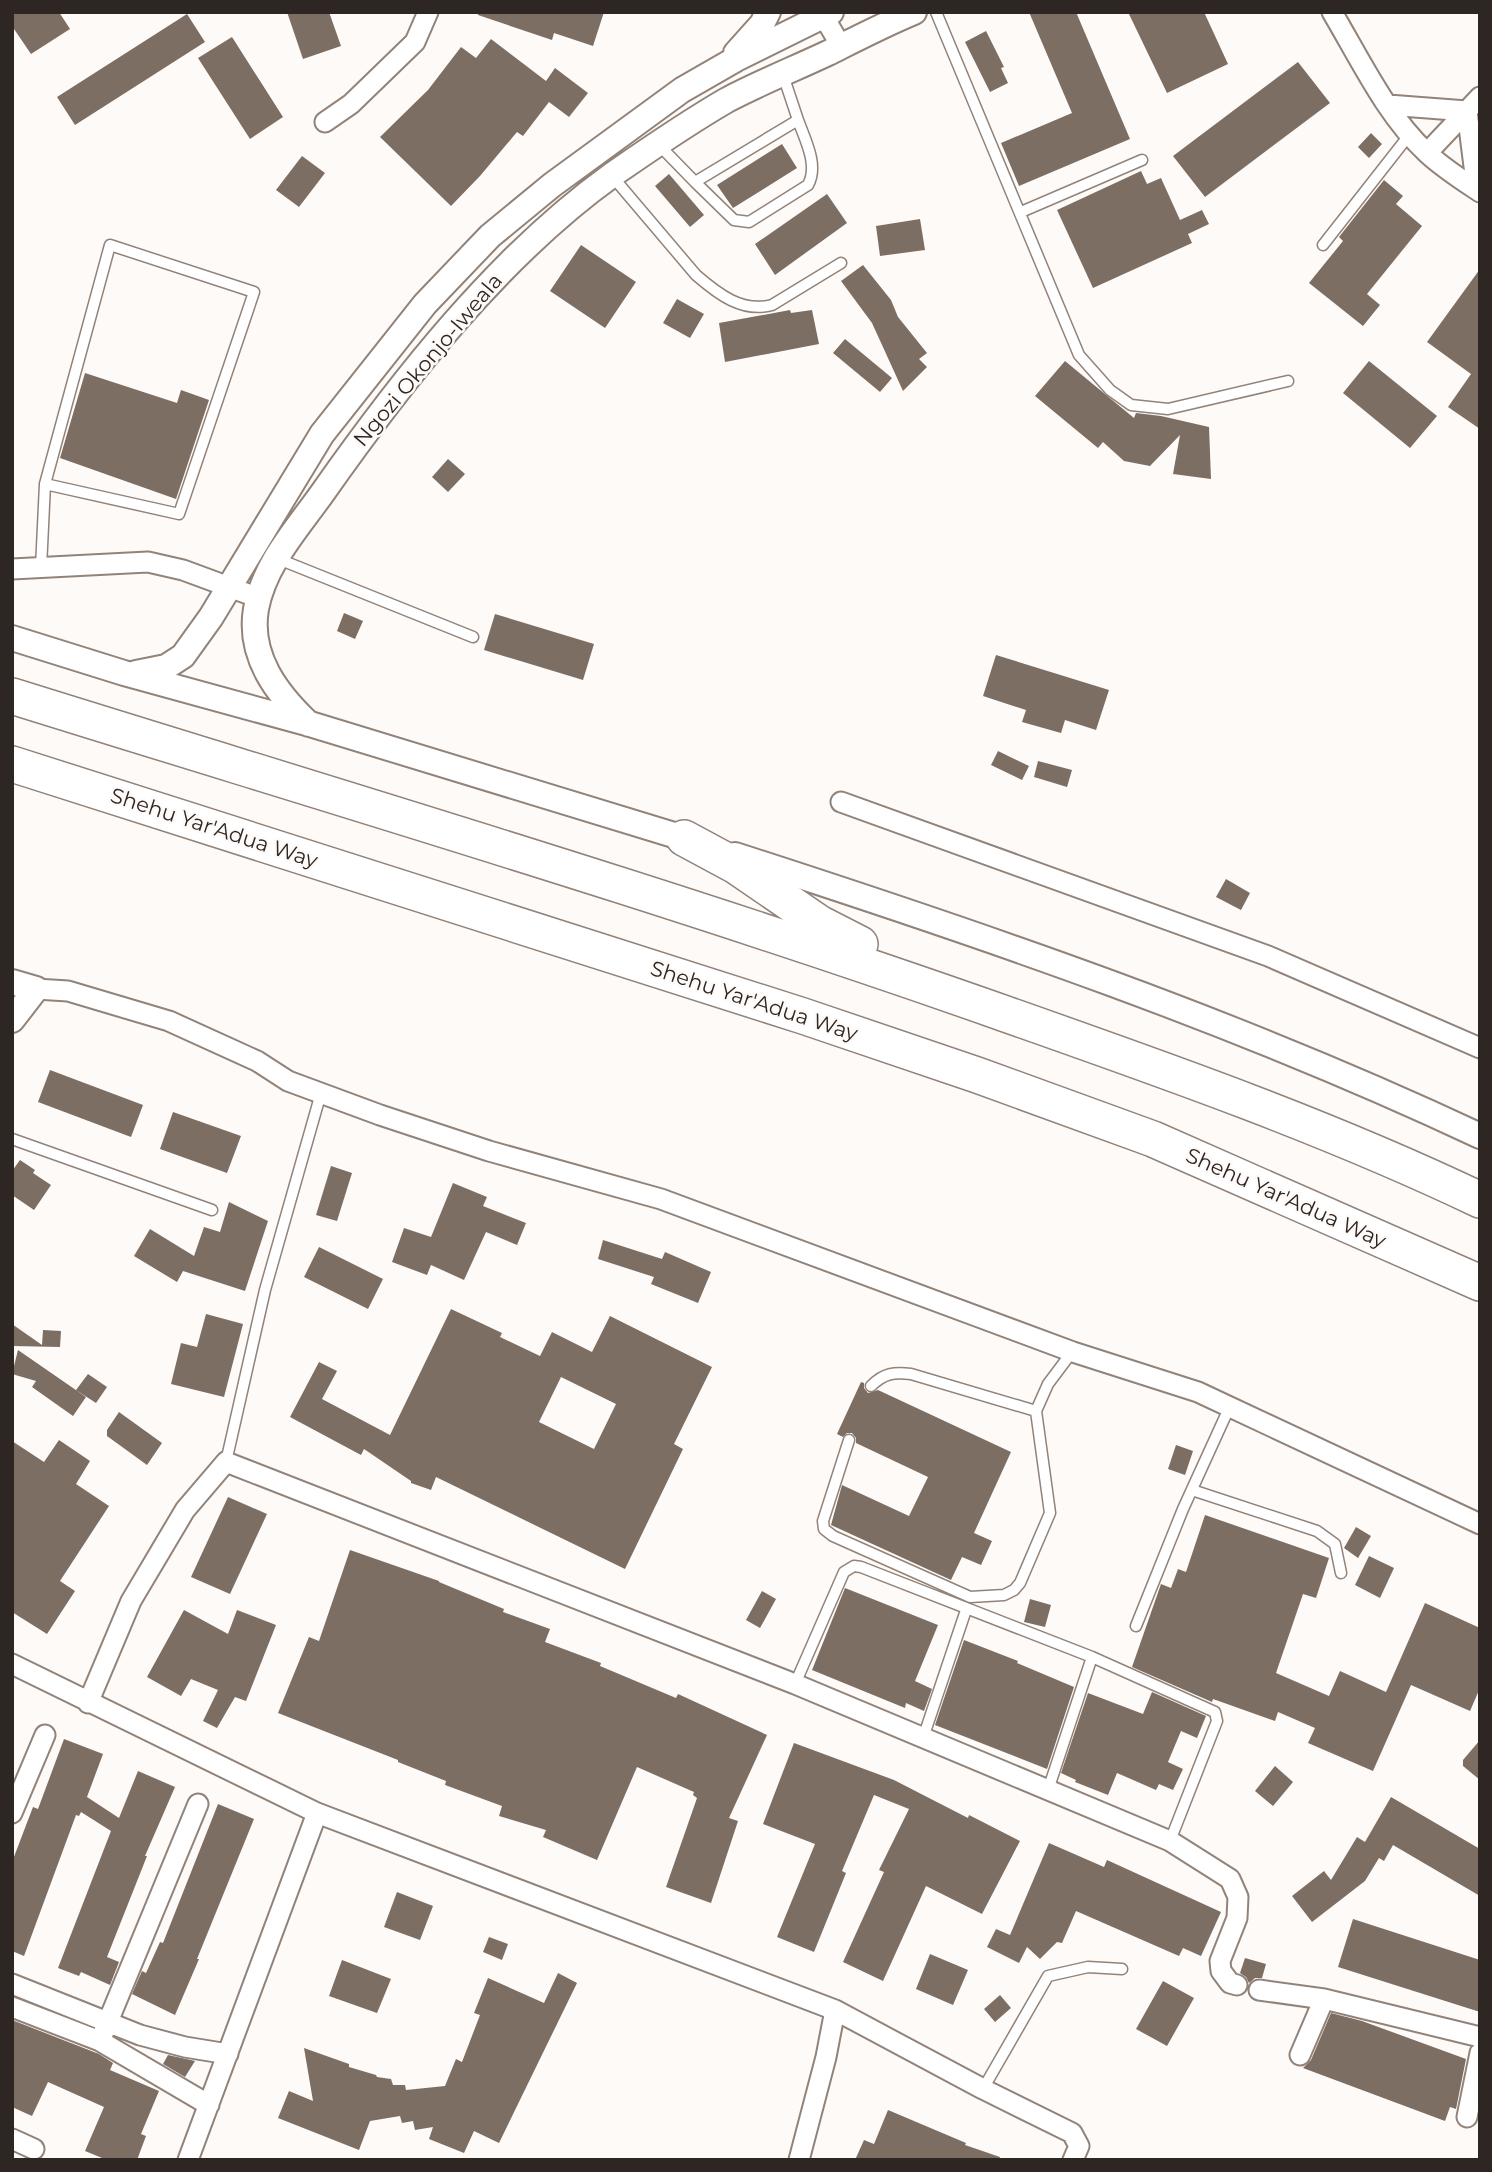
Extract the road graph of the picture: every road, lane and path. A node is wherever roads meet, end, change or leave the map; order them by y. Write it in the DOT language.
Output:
graph roads {
  1 [pos="428,12"];
  2 [pos="768,12"];
  3 [pos="914,12"];
  4 [pos="936,12"];
  5 [pos="1332,12"];
  6 [pos="825,13"];
  7 [pos="841,46"];
  8 [pos="722,67"];
  9 [pos="782,74"];
  10 [pos="1473,104"];
  11 [pos="1388,105"];
  12 [pos="798,120"];
  13 [pos="325,122"];
  14 [pos="1410,134"];
  15 [pos="659,145"];
  16 [pos="1427,153"];
  17 [pos="1142,160"];
  18 [pos="612,175"];
  19 [pos="695,182"];
  20 [pos="1478,191"];
  21 [pos="1021,212"];
  22 [pos="1322,245"];
  23 [pos="841,263"];
  24 [pos="1288,381"];
  25 [pos="45,484"];
  26 [pos="276,558"];
  27 [pos="12,569"];
  28 [pos="41,569"];
  29 [pos="229,586"];
  30 [pos="259,598"];
  31 [pos="474,637"];
  32 [pos="12,638"];
  33 [pos="124,673"];
  34 [pos="12,696"];
  35 [pos="310,724"];
  36 [pos="12,764"];
  37 [pos="841,802"];
  38 [pos="684,838"];
  39 [pos="12,982"];
  40 [pos="36,989"];
  41 [pos="965,1000"];
  42 [pos="12,1020"];
  43 [pos="1480,1048"];
  44 [pos="321,1093"];
  45 [pos="1480,1136"];
  46 [pos="12,1139"];
  47 [pos="1480,1200"];
  48 [pos="212,1210"];
  49 [pos="1480,1283"];
  50 [pos="1073,1352"];
  51 [pos="871,1386"];
  52 [pos="1230,1406"];
  53 [pos="1036,1411"];
  54 [pos="849,1440"];
  55 [pos="226,1462"];
  56 [pos="1192,1490"];
  57 [pos="1480,1524"];
  58 [pos="1341,1573"];
  59 [pos="966,1609"];
  60 [pos="1136,1626"];
  61 [pos="1092,1657"];
  62 [pos="12,1664"];
  63 [pos="795,1684"];
  64 [pos="88,1703"];
  65 [pos="45,1735"];
  66 [pos="923,1738"];
  67 [pos="1048,1790"];
  68 [pos="198,1804"];
  69 [pos="12,1813"];
  70 [pos="317,1813"];
  71 [pos="1170,1841"];
  72 [pos="1122,1969"];
  73 [pos="12,1984"];
  74 [pos="1237,1985"];
  75 [pos="1259,1990"];
  76 [pos="1324,1999"];
  77 [pos="12,2007"];
  78 [pos="835,2010"];
  79 [pos="103,2032"];
  80 [pos="1480,2038"];
  81 [pos="1480,2053"];
  82 [pos="228,2054"];
  83 [pos="1300,2054"];
  84 [pos="983,2089"];
  85 [pos="209,2105"];
  86 [pos="1467,2117"];
  87 [pos="12,2139"];
  88 [pos="34,2148"];
  89 [pos="188,2160"];
  90 [pos="799,2160"];
  91 [pos="1073,2160"];
  1 -- 13 [label="street"];
  2 -- 8 [label="street"];
  3 -- 7 [label="street, Ngozi Okonjo-Iweala"];
  4 -- 21 [label="lane"];
  5 -- 11 [label="street"];
  6 -- 7 [label="street"];
  6 -- 8 [label="street"];
  7 -- 9 [label="street, Ngozi Okonjo-Iweala"];
  8 -- 29 [label="street"];
  9 -- 12 [label="lane"];
  9 -- 15 [label="street, Ngozi Okonjo-Iweala"];
  10 -- 11 [label="street"];
  10 -- 16 [label="street"];
  10 -- 20 [label="street"];
  11 -- 14 [label="street"];
  12 -- 19 [label="lane"];
  12 -- 19 [label="lane"];
  14 -- 16 [label="street"];
  14 -- 22 [label="lane"];
  15 -- 18 [label="street, Ngozi Okonjo-Iweala"];
  15 -- 19 [label="lane"];
  16 -- 20 [label="street"];
  17 -- 21 [label="lane"];
  18 -- 23 [label="lane"];
  18 -- 26 [label="street, Ngozi Okonjo-Iweala"];
  21 -- 24 [label="lane"];
  25 -- 25 [label="lane"];
  25 -- 28 [label="lane"];
  26 -- 30 [label="street, Ngozi Okonjo-Iweala"];
  26 -- 31 [label="lane"];
  27 -- 28 [label="street"];
  28 -- 29 [label="street"];
  29 -- 30 [label="street"];
  29 -- 33 [label="street"];
  30 -- 35 [label="street, Ngozi Okonjo-Iweala"];
  32 -- 33 [label="street"];
  33 -- 35 [label="street"];
  34 -- 41 [label="highway"];
  35 -- 38 [label="street"];
  36 -- 49 [label="highway, Shehu Yar'Adua Way"];
  37 -- 43 [label="street"];
  38 -- 41 [label="highway"];
  38 -- 45 [label="street"];
  39 -- 40 [label="street"];
  40 -- 42 [label="street"];
  40 -- 44 [label="street"];
  41 -- 47 [label="highway"];
  44 -- 50 [label="street"];
  44 -- 55 [label="lane"];
  46 -- 48 [label="lane"];
  50 -- 52 [label="street"];
  50 -- 53 [label="lane"];
  51 -- 53 [label="lane"];
  52 -- 56 [label="lane"];
  52 -- 57 [label="street"];
  53 -- 54 [label="lane"];
  55 -- 63 [label="street"];
  55 -- 64 [label="street"];
  56 -- 58 [label="lane"];
  56 -- 60 [label="lane"];
  59 -- 61 [label="lane"];
  59 -- 63 [label="lane"];
  59 -- 66 [label="lane"];
  61 -- 67 [label="lane"];
  61 -- 71 [label="lane"];
  62 -- 64 [label="street"];
  63 -- 66 [label="street"];
  64 -- 70 [label="street"];
  65 -- 69 [label="street"];
  66 -- 67 [label="street"];
  67 -- 71 [label="street"];
  68 -- 79 [label="street"];
  70 -- 78 [label="street"];
  70 -- 82 [label="street"];
  71 -- 74 [label="street"];
  72 -- 84 [label="lane"];
  73 -- 79 [label="street"];
  75 -- 76 [label="street"];
  76 -- 80 [label="street"];
  76 -- 83 [label="street"];
  77 -- 79 [label="street"];
  78 -- 84 [label="street"];
  78 -- 90 [label="street"];
  79 -- 82 [label="street"];
  79 -- 85 [label="street"];
  81 -- 86 [label="street"];
  82 -- 85 [label="street"];
  84 -- 91 [label="street"];
  85 -- 89 [label="street"];
  87 -- 88 [label="street"];
}
